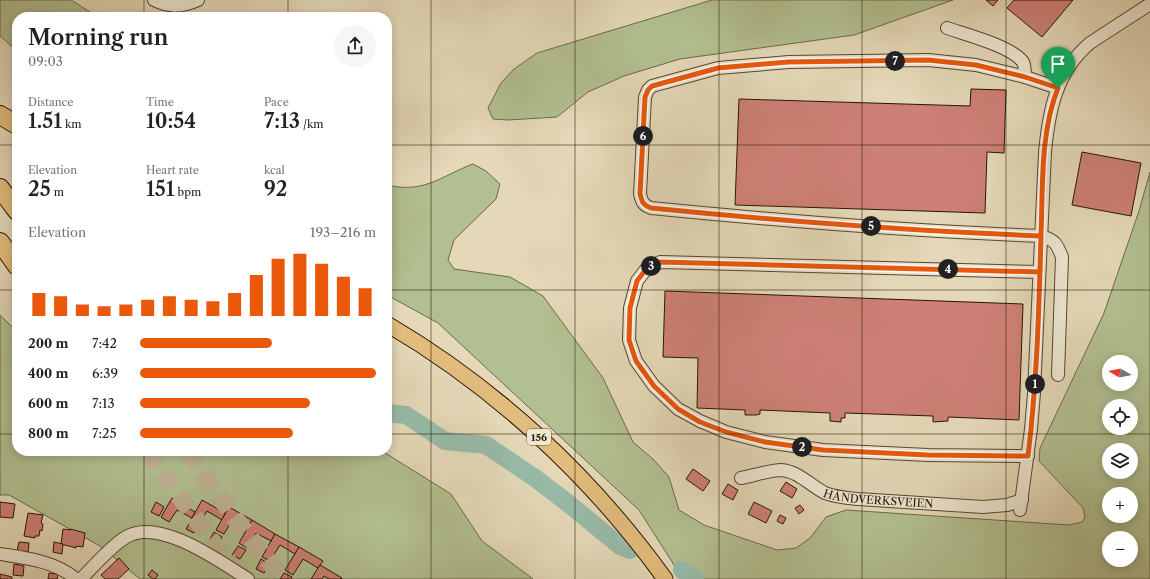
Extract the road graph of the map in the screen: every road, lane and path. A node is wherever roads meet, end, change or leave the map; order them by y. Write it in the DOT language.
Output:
graph roads {
  1 [pos="154,0"];
  2 [pos="198,0"];
  3 [pos="1150,4"];
  4 [pos="947,28"];
  5 [pos="1025,77"];
  6 [pos="1058,88"];
  7 [pos="0,115"];
  8 [pos="12,122"];
  9 [pos="0,182"];
  10 [pos="0,188"];
  11 [pos="12,188"];
  12 [pos="12,204"];
  13 [pos="1041,236"];
  14 [pos="0,242"];
  15 [pos="12,259"];
  16 [pos="1040,272"];
  17 [pos="392,327"];
  18 [pos="1058,375"];
  19 [pos="1028,456"];
  20 [pos="741,478"];
  21 [pos="0,554"];
  22 [pos="76,579"];
  23 [pos="81,579"];
  24 [pos="248,579"];
  25 [pos="665,579"];
  1 -- 2 [label="street"];
  3 -- 6 [label="street, HÅNDVERKSVEIEN"];
  4 -- 5 [label="street"];
  5 -- 6 [label="street"];
  5 -- 13 [label="street"];
  6 -- 13 [label="street, HÅNDVERKSVEIEN"];
  7 -- 8 [label="highway"];
  9 -- 11 [label="highway"];
  10 -- 12 [label="highway"];
  13 -- 16 [label="street, HÅNDVERKSVEIEN"];
  13 -- 18 [label="street"];
  14 -- 15 [label="highway"];
  16 -- 19 [label="street, HÅNDVERKSVEIEN"];
  16 -- 19 [label="street"];
  17 -- 25 [label="main road, 156"];
  19 -- 20 [label="street, HÅNDVERKSVEIEN"];
  21 -- 22 [label="street"];
  23 -- 24 [label="street"];
}
